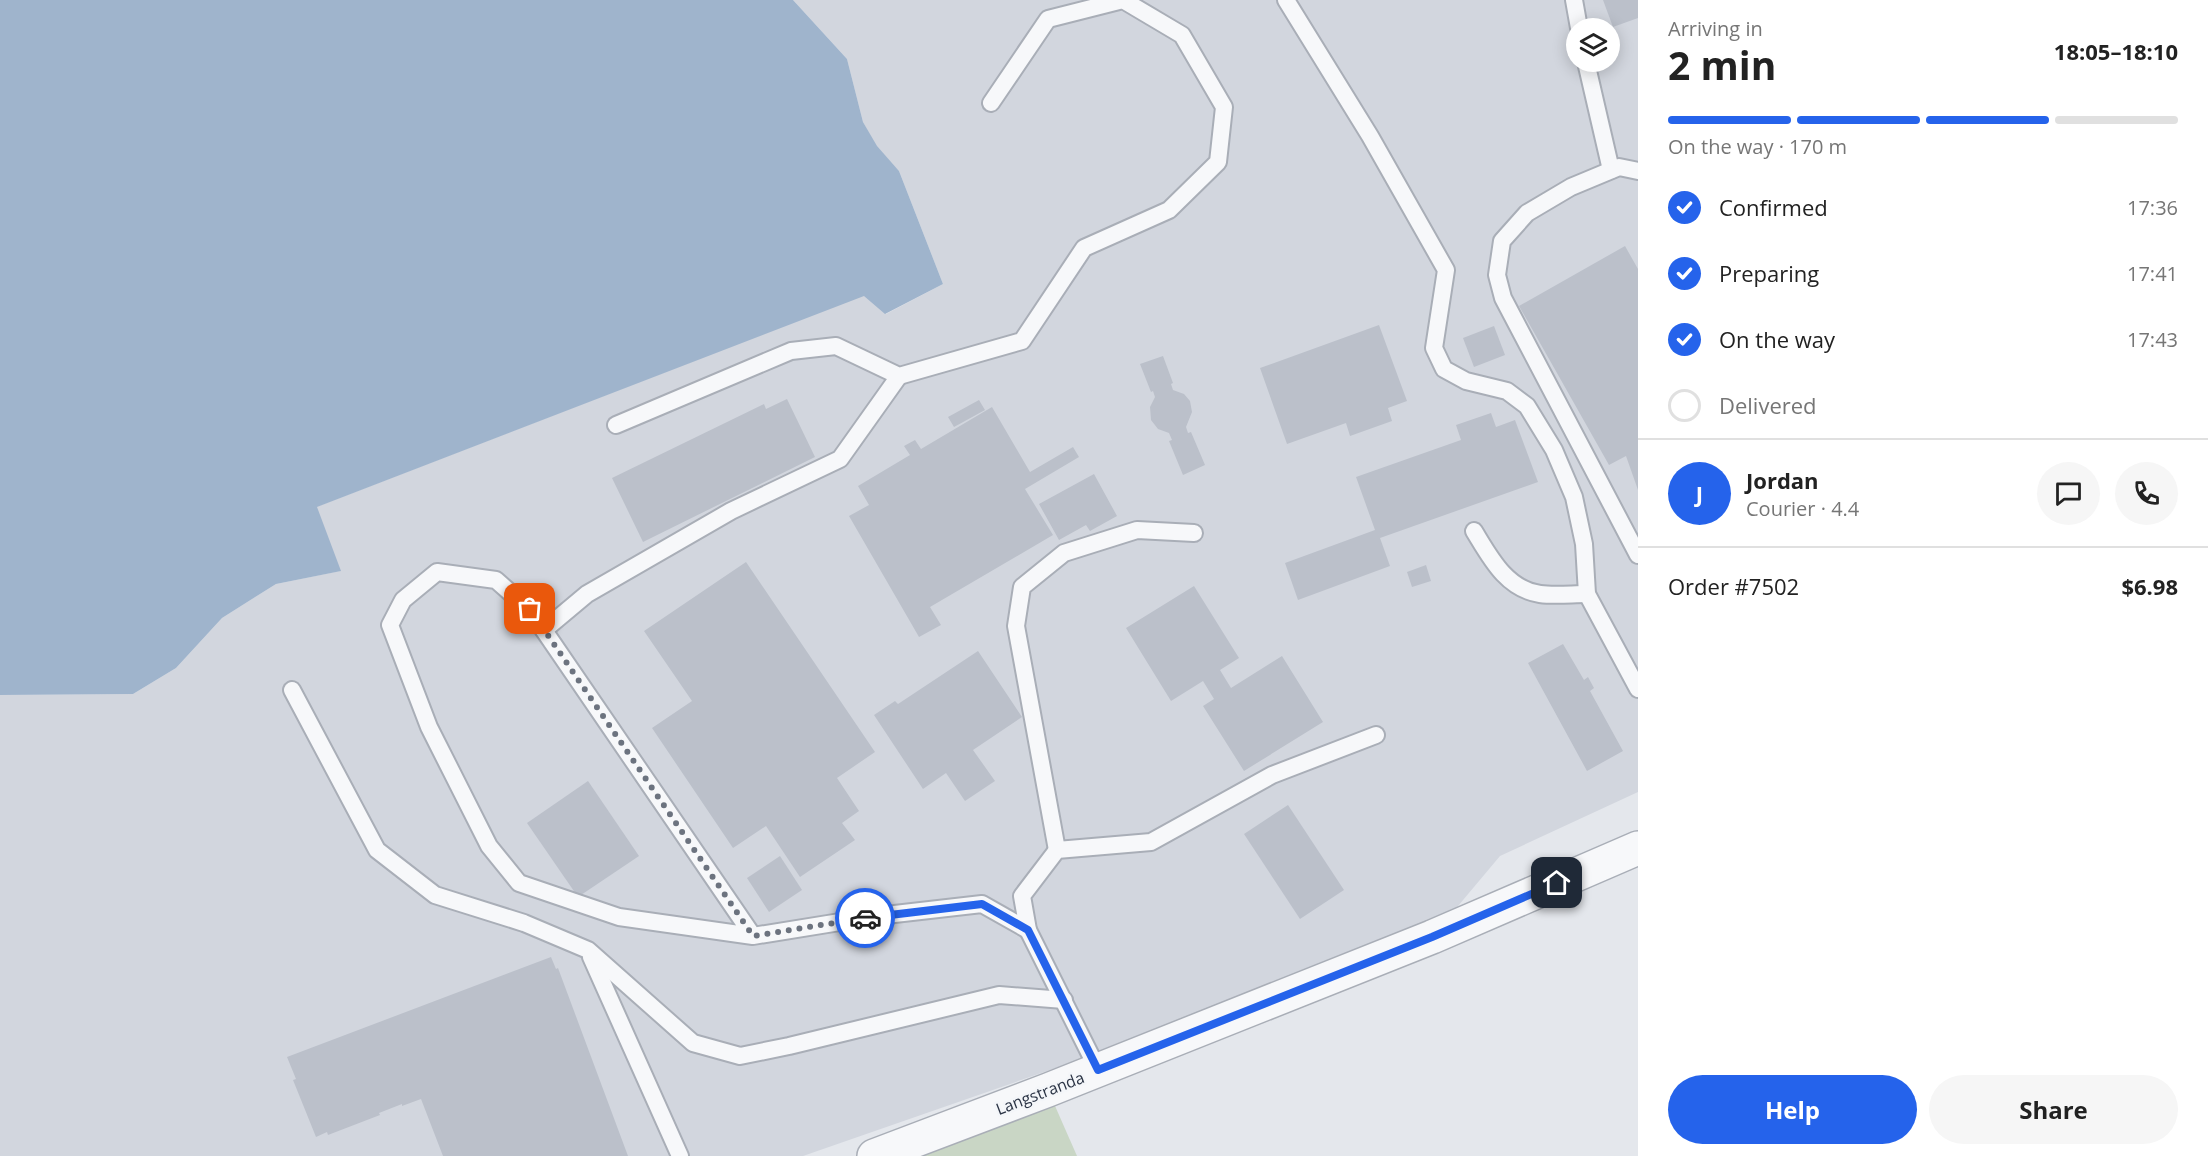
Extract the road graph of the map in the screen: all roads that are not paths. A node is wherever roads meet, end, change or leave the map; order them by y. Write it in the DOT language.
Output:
graph roads {
  1 [pos="1123,0"];
  2 [pos="1286,0"];
  3 [pos="1574,0"];
  4 [pos="1577,18"];
  5 [pos="1588,72"];
  6 [pos="991,103"];
  7 [pos="1611,170"];
  8 [pos="1638,171"];
  9 [pos="899,376"];
  10 [pos="616,425"];
  11 [pos="1474,531"];
  12 [pos="1194,533"];
  13 [pos="1638,555"];
  14 [pos="1587,594"];
  15 [pos="544,630"];
  16 [pos="292,690"];
  17 [pos="1638,690"];
  18 [pos="1376,735"];
  19 [pos="1638,848"];
  20 [pos="1057,850"];
  21 [pos="1028,930"];
  22 [pos="753,936"];
  23 [pos="588,950"];
  24 [pos="1064,1000"];
  25 [pos="1098,1070"];
  26 [pos="680,1156"];
  27 [pos="874,1156"];
  1 -- 6 [label="lane"];
  1 -- 9 [label="lane"];
  2 -- 14 [label="lane"];
  3 -- 4 [label="lane"];
  5 -- 7 [label="lane"];
  7 -- 8 [label="lane"];
  7 -- 13 [label="lane"];
  9 -- 10 [label="lane"];
  9 -- 15 [label="lane"];
  11 -- 14 [label="lane"];
  12 -- 20 [label="lane"];
  14 -- 17 [label="lane"];
  15 -- 22 [label="lane"];
  15 -- 22 [label="lane"];
  16 -- 23 [label="lane"];
  18 -- 20 [label="lane"];
  19 -- 25 [label="street, Langstranda"];
  20 -- 21 [label="lane"];
  21 -- 22 [label="lane"];
  21 -- 24 [label="lane"];
  23 -- 24 [label="lane"];
  23 -- 26 [label="lane"];
  24 -- 25 [label="lane"];
  25 -- 27 [label="street, Langstranda"];
}
